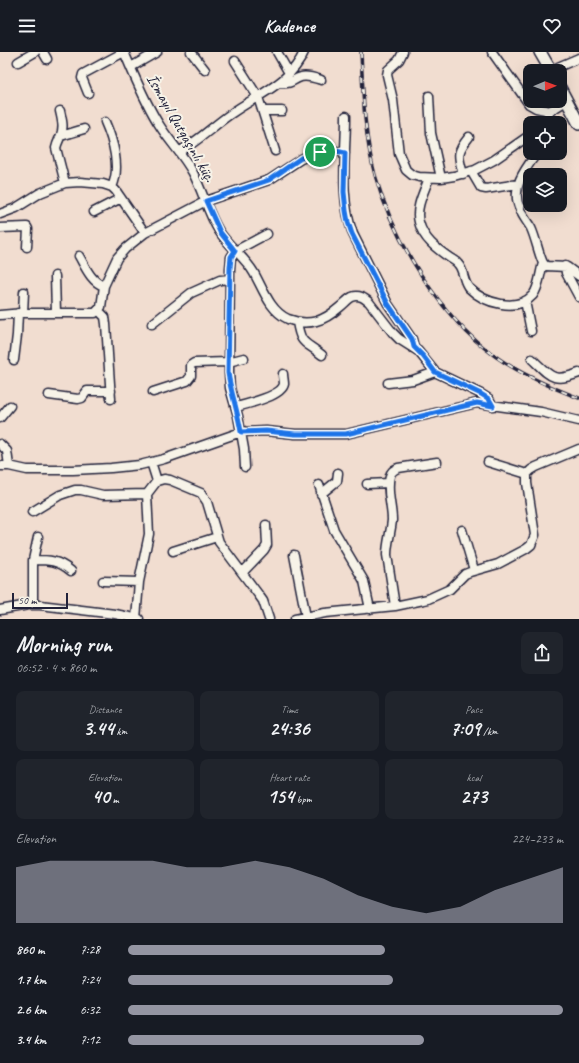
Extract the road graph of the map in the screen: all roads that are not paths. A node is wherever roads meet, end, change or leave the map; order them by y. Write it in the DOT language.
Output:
graph roads {
  1 [pos="35,52"];
  2 [pos="124,52"];
  3 [pos="157,52"];
  4 [pos="191,52"];
  5 [pos="277,52"];
  6 [pos="304,52"];
  7 [pos="403,52"];
  8 [pos="492,52"];
  9 [pos="540,52"];
  10 [pos="579,58"];
  11 [pos="235,61"];
  12 [pos="18,62"];
  13 [pos="547,64"];
  14 [pos="566,64"];
  15 [pos="131,67"];
  16 [pos="205,70"];
  17 [pos="289,73"];
  18 [pos="321,80"];
  19 [pos="280,83"];
  20 [pos="88,93"];
  21 [pos="430,96"];
  22 [pos="258,97"];
  23 [pos="567,103"];
  24 [pos="555,108"];
  25 [pos="60,111"];
  26 [pos="263,111"];
  27 [pos="282,111"];
  28 [pos="550,111"];
  29 [pos="346,116"];
  30 [pos="548,116"];
  31 [pos="105,122"];
  32 [pos="579,124"];
  33 [pos="84,129"];
  34 [pos="61,136"];
  35 [pos="469,137"];
  36 [pos="523,140"];
  37 [pos="180,151"];
  38 [pos="275,151"];
  39 [pos="345,153"];
  40 [pos="532,160"];
  41 [pos="467,173"];
  42 [pos="429,178"];
  43 [pos="441,178"];
  44 [pos="65,183"];
  45 [pos="518,184"];
  46 [pos="112,187"];
  47 [pos="121,198"];
  48 [pos="206,201"];
  49 [pos="94,212"];
  50 [pos="0,214"];
  51 [pos="0,228"];
  52 [pos="144,233"];
  53 [pos="268,234"];
  54 [pos="27,248"];
  55 [pos="235,251"];
  56 [pos="79,256"];
  57 [pos="543,264"];
  58 [pos="565,266"];
  59 [pos="55,276"];
  60 [pos="579,276"];
  61 [pos="230,279"];
  62 [pos="104,286"];
  63 [pos="24,292"];
  64 [pos="579,297"];
  65 [pos="525,301"];
  66 [pos="99,311"];
  67 [pos="20,313"];
  68 [pos="56,313"];
  69 [pos="0,315"];
  70 [pos="297,322"];
  71 [pos="152,324"];
  72 [pos="530,331"];
  73 [pos="414,347"];
  74 [pos="322,355"];
  75 [pos="244,358"];
  76 [pos="14,360"];
  77 [pos="532,360"];
  78 [pos="228,362"];
  79 [pos="435,372"];
  80 [pos="579,373"];
  81 [pos="283,374"];
  82 [pos="388,383"];
  83 [pos="111,390"];
  84 [pos="153,392"];
  85 [pos="49,395"];
  86 [pos="111,400"];
  87 [pos="10,406"];
  88 [pos="493,406"];
  89 [pos="236,407"];
  90 [pos="0,418"];
  91 [pos="579,421"];
  92 [pos="241,432"];
  93 [pos="0,444"];
  94 [pos="579,449"];
  95 [pos="151,462"];
  96 [pos="437,462"];
  97 [pos="488,462"];
  98 [pos="0,466"];
  99 [pos="9,466"];
  100 [pos="245,468"];
  101 [pos="338,473"];
  102 [pos="527,474"];
  103 [pos="157,481"];
  104 [pos="389,483"];
  105 [pos="367,484"];
  106 [pos="319,485"];
  107 [pos="147,494"];
  108 [pos="322,494"];
  109 [pos="32,512"];
  110 [pos="266,525"];
  111 [pos="462,530"];
  112 [pos="38,537"];
  113 [pos="216,537"];
  114 [pos="173,551"];
  115 [pos="294,555"];
  116 [pos="32,560"];
  117 [pos="474,570"];
  118 [pos="71,572"];
  119 [pos="243,572"];
  120 [pos="103,581"];
  121 [pos="139,582"];
  122 [pos="33,605"];
  123 [pos="395,606"];
  124 [pos="370,609"];
  125 [pos="0,610"];
  126 [pos="306,618"];
  127 [pos="138,619"];
  128 [pos="269,619"];
  129 [pos="295,619"];
  1 -- 12 [label="street"];
  2 -- 15 [label="street, İsmayıl Qutqaşınlı küç."];
  2 -- 20 [label="street"];
  3 -- 15 [label="street"];
  4 -- 16 [label="street"];
  5 -- 17 [label="street"];
  6 -- 17 [label="street"];
  7 -- 42 [label="street"];
  8 -- 28 [label="street"];
  9 -- 13 [label="street"];
  10 -- 14 [label="street"];
  11 -- 22 [label="street"];
  15 -- 37 [label="street, İsmayıl Qutqaşınlı küç."];
  17 -- 19 [label="street"];
  18 -- 19 [label="street"];
  19 -- 22 [label="street"];
  21 -- 43 [label="street"];
  22 -- 26 [label="street"];
  22 -- 37 [label="street"];
  23 -- 32 [label="street"];
  24 -- 28 [label="street"];
  25 -- 34 [label="street"];
  26 -- 27 [label="street"];
  26 -- 38 [label="street"];
  28 -- 30 [label="street"];
  29 -- 39 [label="street"];
  31 -- 46 [label="street"];
  33 -- 34 [label="street"];
  34 -- 44 [label="street"];
  35 -- 41 [label="street"];
  36 -- 41 [label="street"];
  37 -- 48 [label="street, İsmayıl Qutqaşınlı küç."];
  39 -- 48 [label="street"];
  39 -- 73 [label="street"];
  40 -- 45 [label="street"];
  41 -- 43 [label="street"];
  41 -- 45 [label="street"];
  42 -- 43 [label="street"];
  42 -- 65 [label="street"];
  44 -- 46 [label="street"];
  44 -- 50 [label="street"];
  45 -- 57 [label="street"];
  46 -- 47 [label="street"];
  47 -- 49 [label="street"];
  47 -- 52 [label="street"];
  48 -- 52 [label="street"];
  48 -- 55 [label="street, İsmayıl Qutqaşınlı küç."];
  51 -- 54 [label="street"];
  52 -- 62 [label="street"];
  53 -- 55 [label="street"];
  55 -- 61 [label="street"];
  55 -- 70 [label="street, İsmayıl Qutqaşınlı küç."];
  56 -- 62 [label="street"];
  57 -- 58 [label="street"];
  57 -- 65 [label="street"];
  58 -- 60 [label="street"];
  58 -- 64 [label="street"];
  59 -- 68 [label="street"];
  61 -- 71 [label="street"];
  61 -- 78 [label="street"];
  62 -- 66 [label="street"];
  63 -- 67 [label="street"];
  65 -- 72 [label="street"];
  66 -- 68 [label="street"];
  66 -- 83 [label="street"];
  67 -- 68 [label="street"];
  67 -- 69 [label="street"];
  67 -- 76 [label="street"];
  70 -- 73 [label="street"];
  70 -- 74 [label="street"];
  73 -- 79 [label="street"];
  75 -- 78 [label="street"];
  77 -- 80 [label="street"];
  78 -- 84 [label="street"];
  78 -- 89 [label="street"];
  79 -- 82 [label="street"];
  79 -- 88 [label="street"];
  81 -- 89 [label="street"];
  83 -- 85 [label="street"];
  83 -- 86 [label="street"];
  87 -- 90 [label="street"];
  88 -- 91 [label="street"];
  88 -- 92 [label="street"];
  89 -- 92 [label="street"];
  92 -- 95 [label="street"];
  92 -- 100 [label="street"];
  93 -- 99 [label="street"];
  94 -- 102 [label="street"];
  95 -- 99 [label="street"];
  95 -- 103 [label="street"];
  96 -- 104 [label="street"];
  97 -- 102 [label="street"];
  98 -- 99 [label="street"];
  101 -- 108 [label="street"];
  102 -- 117 [label="street"];
  103 -- 107 [label="street"];
  103 -- 113 [label="street"];
  104 -- 105 [label="street"];
  104 -- 123 [label="street"];
  106 -- 108 [label="street"];
  107 -- 109 [label="street"];
  107 -- 121 [label="street"];
  108 -- 124 [label="street"];
  110 -- 119 [label="street"];
  111 -- 117 [label="street"];
  112 -- 116 [label="street"];
  113 -- 114 [label="street"];
  113 -- 119 [label="street"];
  115 -- 126 [label="street"];
  116 -- 118 [label="street"];
  116 -- 122 [label="street"];
  117 -- 123 [label="street"];
  119 -- 128 [label="street"];
  120 -- 121 [label="street"];
  121 -- 127 [label="street"];
  122 -- 125 [label="street"];
  122 -- 127 [label="street"];
  123 -- 124 [label="street"];
  124 -- 126 [label="street"];
  126 -- 129 [label="street"];
}
